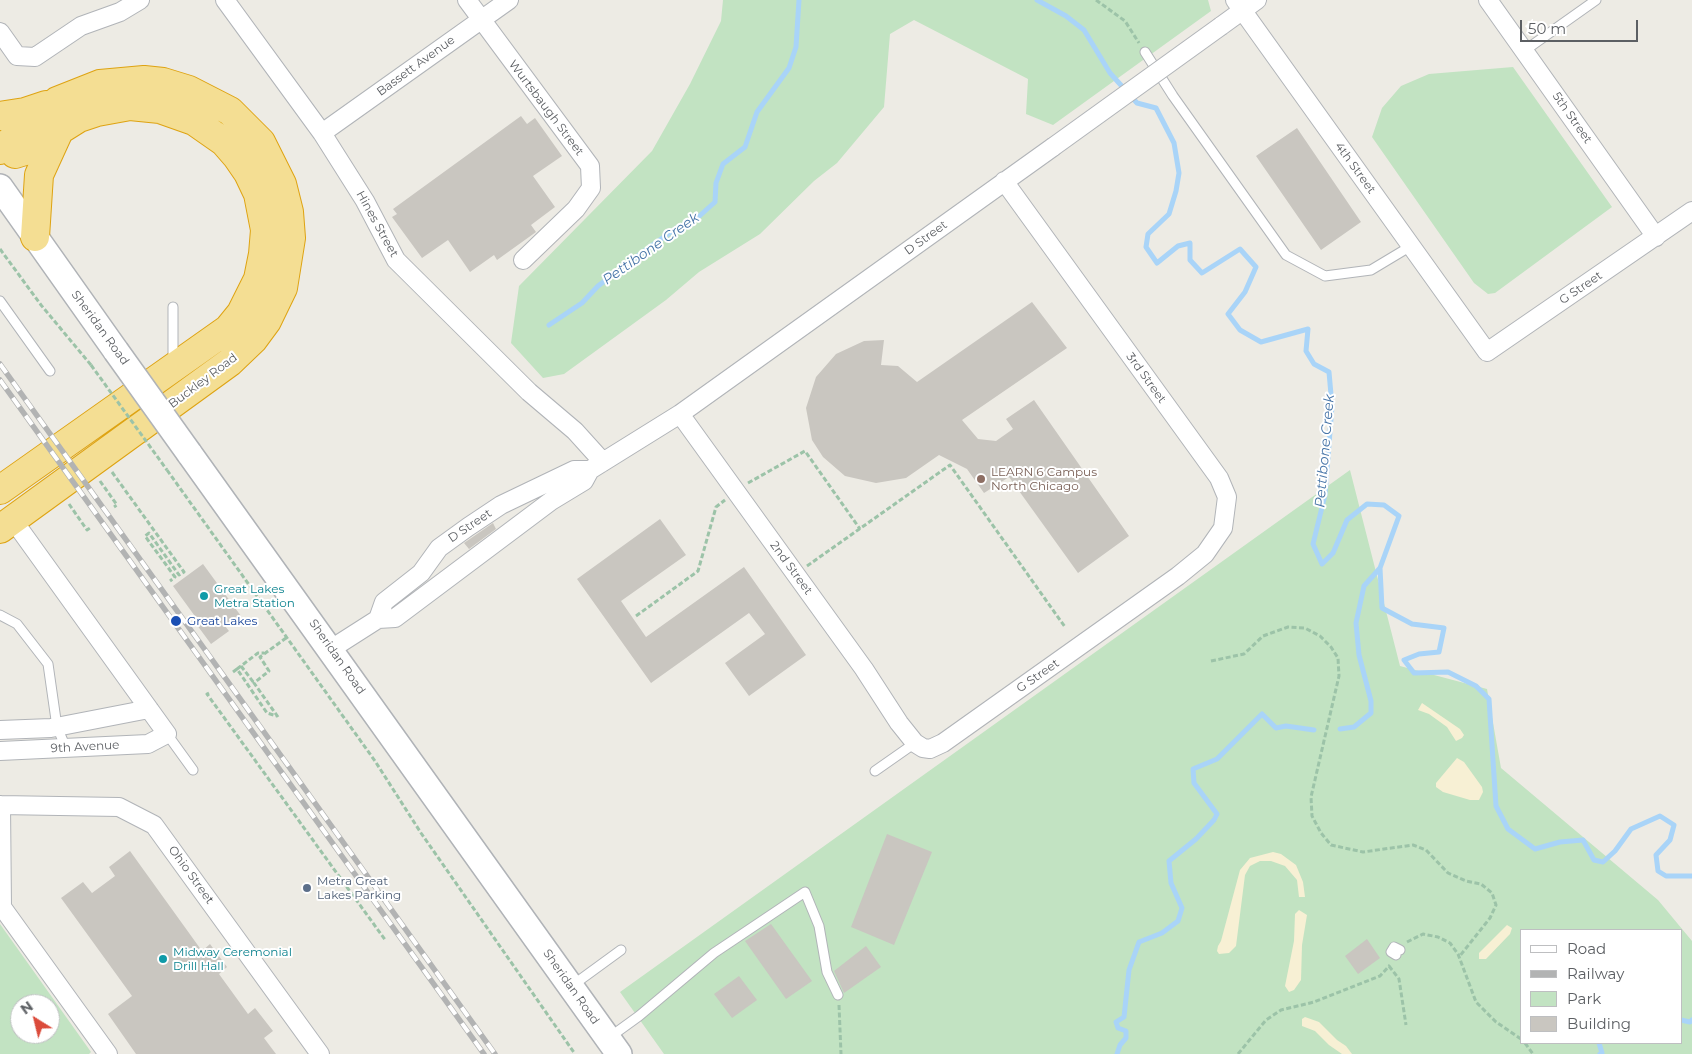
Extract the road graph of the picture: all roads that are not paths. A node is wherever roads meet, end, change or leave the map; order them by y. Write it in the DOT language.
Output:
graph roads {
  1 [pos="140,0"];
  2 [pos="226,0"];
  3 [pos="467,0"];
  4 [pos="509,0"];
  5 [pos="1257,0"];
  6 [pos="1488,0"];
  7 [pos="1596,0"];
  8 [pos="1239,5"];
  9 [pos="481,19"];
  10 [pos="0,32"];
  11 [pos="1524,51"];
  12 [pos="1145,52"];
  13 [pos="57,101"];
  14 [pos="0,116"];
  15 [pos="61,127"];
  16 [pos="322,133"];
  17 [pos="0,150"];
  18 [pos="0,160"];
  19 [pos="1004,181"];
  20 [pos="0,187"];
  21 [pos="1692,211"];
  22 [pos="35,237"];
  23 [pos="1656,237"];
  24 [pos="1411,246"];
  25 [pos="523,260"];
  26 [pos="0,301"];
  27 [pos="173,307"];
  28 [pos="1475,335"];
  29 [pos="174,370"];
  30 [pos="50,371"];
  31 [pos="680,414"];
  32 [pos="597,466"];
  33 [pos="0,490"];
  34 [pos="4,516"];
  35 [pos="1178,576"];
  36 [pos="0,614"];
  37 [pos="378,618"];
  38 [pos="331,649"];
  39 [pos="149,709"];
  40 [pos="0,718"];
  41 [pos="57,722"];
  42 [pos="0,730"];
  43 [pos="167,734"];
  44 [pos="915,743"];
  45 [pos="66,748"];
  46 [pos="0,751"];
  47 [pos="193,770"];
  48 [pos="875,771"];
  49 [pos="1,805"];
  50 [pos="621,950"];
  51 [pos="571,986"];
  52 [pos="838,995"];
  53 [pos="613,1046"];
  54 [pos="108,1054"];
  55 [pos="320,1054"];
  1 -- 10 [label="street"];
  2 -- 16 [label="street, Hines Street"];
  3 -- 9 [label="street, Wurtsbaugh Street"];
  4 -- 9 [label="street, Bassett Avenue"];
  5 -- 8 [label="street, D Street"];
  6 -- 11 [label="street, 5th Street"];
  7 -- 11 [label="lane"];
  8 -- 19 [label="street, D Street, bridge"];
  8 -- 24 [label="street, 4th Street"];
  9 -- 16 [label="street, Bassett Avenue"];
  9 -- 25 [label="street, Wurtsbaugh Street"];
  11 -- 23 [label="street, 5th Street"];
  12 -- 24 [label="lane"];
  13 -- 14 [label="highway"];
  13 -- 17 [label="highway, Buckley Road"];
  13 -- 34 [label="highway, Buckley Road"];
  15 -- 18 [label="highway, Buckley Road"];
  15 -- 22 [label="highway"];
  15 -- 29 [label="highway, Buckley Road"];
  16 -- 32 [label="street, Hines Street"];
  19 -- 31 [label="street, D Street"];
  19 -- 35 [label="street, 3rd Street"];
  20 -- 22 [label="main road, Sheridan Road"];
  21 -- 23 [label="street, G Street"];
  22 -- 38 [label="main road, Sheridan Road, bridge"];
  23 -- 28 [label="street, G Street"];
  24 -- 28 [label="street, 4th Street"];
  26 -- 30 [label="lane"];
  27 -- 29 [label="lane"];
  29 -- 33 [label="highway, Buckley Road"];
  31 -- 32 [label="street, D Street"];
  31 -- 44 [label="street, 2nd Street"];
  32 -- 37 [label="street, D Street"];
  32 -- 37 [label="street, D Street"];
  34 -- 39 [label="street"];
  35 -- 44 [label="street, G Street"];
  36 -- 41 [label="lane"];
  37 -- 38 [label="street, D Street"];
  38 -- 51 [label="main road, Sheridan Road"];
  39 -- 41 [label="street, 9th Avenue"];
  39 -- 43 [label="street"];
  40 -- 41 [label="street, 9th Avenue"];
  41 -- 42 [label="street, 9th Avenue"];
  41 -- 45 [label="lane"];
  43 -- 45 [label="street, 9th Avenue"];
  43 -- 47 [label="lane"];
  44 -- 48 [label="lane"];
  45 -- 46 [label="street, 9th Avenue"];
  49 -- 54 [label="street"];
  49 -- 55 [label="street, Ohio Street"];
  50 -- 51 [label="lane"];
  51 -- 53 [label="main road, Sheridan Road"];
  52 -- 53 [label="lane"];
}
